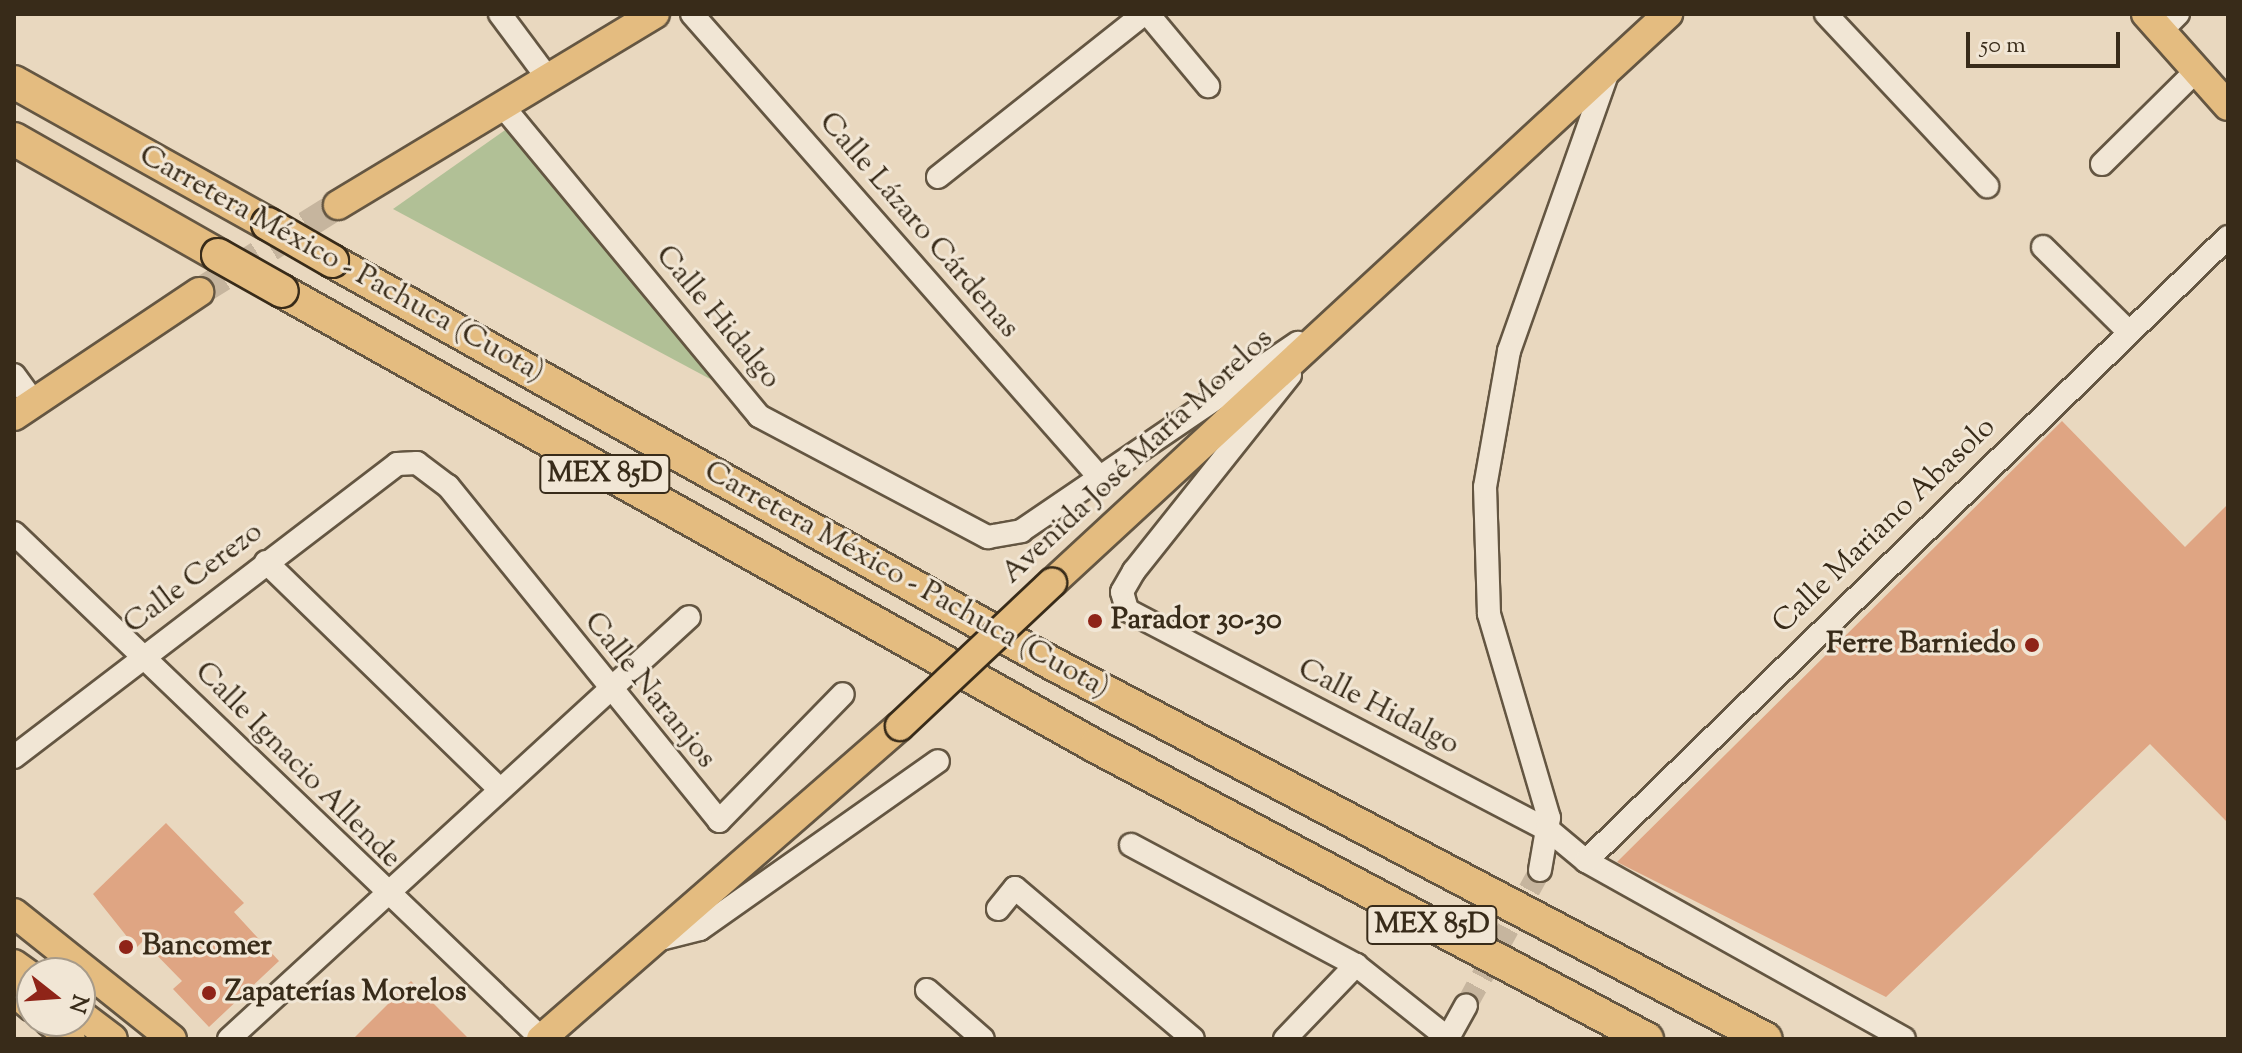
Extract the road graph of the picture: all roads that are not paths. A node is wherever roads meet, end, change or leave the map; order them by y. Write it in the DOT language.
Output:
graph roads {
  1 [pos="500,14"];
  2 [pos="655,14"];
  3 [pos="692,14"];
  4 [pos="1146,14"];
  5 [pos="1668,14"];
  6 [pos="1826,14"];
  7 [pos="2162,20"];
  8 [pos="1611,62"];
  9 [pos="2197,70"];
  10 [pos="547,77"];
  11 [pos="14,82"];
  12 [pos="1208,86"];
  13 [pos="501,104"];
  14 [pos="2228,106"];
  15 [pos="14,139"];
  16 [pos="2102,164"];
  17 [pos="938,177"];
  18 [pos="1987,186"];
  19 [pos="338,205"];
  20 [pos="2228,237"];
  21 [pos="2043,247"];
  22 [pos="199,292"];
  23 [pos="1333,322"];
  24 [pos="2128,331"];
  25 [pos="14,375"];
  26 [pos="24,409"];
  27 [pos="417,463"];
  28 [pos="1100,478"];
  29 [pos="14,533"];
  30 [pos="266,562"];
  31 [pos="689,617"];
  32 [pos="142,656"];
  33 [pos="608,690"];
  34 [pos="843,694"];
  35 [pos="14,757"];
  36 [pos="938,761"];
  37 [pos="498,788"];
  38 [pos="1550,831"];
  39 [pos="1131,845"];
  40 [pos="1586,861"];
  41 [pos="1540,870"];
  42 [pos="384,894"];
  43 [pos="998,909"];
  44 [pos="14,913"];
  45 [pos="656,940"];
  46 [pos="1356,965"];
  47 [pos="927,990"];
  48 [pos="1466,1006"];
  49 [pos="96,1026"];
  50 [pos="113,1039"];
  51 [pos="172,1039"];
  52 [pos="229,1039"];
  53 [pos="541,1039"];
  54 [pos="983,1039"];
  55 [pos="1193,1039"];
  56 [pos="1285,1039"];
  57 [pos="1449,1039"];
  58 [pos="1647,1039"];
  59 [pos="1766,1039"];
  60 [pos="1904,1039"];
  1 -- 10 [label="street"];
  2 -- 10 [label="main road"];
  3 -- 28 [label="street, Calle Lázaro Cárdenas"];
  4 -- 12 [label="street"];
  4 -- 17 [label="street"];
  5 -- 8 [label="main road, Avenida José María Morelos"];
  6 -- 18 [label="street"];
  7 -- 9 [label="main road"];
  8 -- 23 [label="main road, Avenida José María Morelos"];
  8 -- 38 [label="street"];
  9 -- 14 [label="main road"];
  9 -- 16 [label="street"];
  10 -- 13 [label="main road"];
  11 -- 59 [label="highway, Carretera México - Pachuca (Cuota) / MEX 85D, bridge"];
  13 -- 19 [label="main road"];
  13 -- 28 [label="street, Calle Hidalgo"];
  15 -- 58 [label="highway, Carretera México - Pachuca (Cuota) / MEX 85D, bridge"];
  20 -- 24 [label="street, Calle Mariano Abasolo"];
  21 -- 24 [label="street"];
  22 -- 26 [label="main road"];
  23 -- 28 [label="street, Calle Hidalgo"];
  23 -- 38 [label="street, Calle Hidalgo"];
  23 -- 45 [label="main road, Avenida José María Morelos, bridge"];
  24 -- 40 [label="street, Calle Mariano Abasolo"];
  25 -- 26 [label="street"];
  27 -- 30 [label="street, Calle Cerezo"];
  27 -- 33 [label="street, Calle Naranjos"];
  29 -- 32 [label="street, Calle Ignacio Allende"];
  30 -- 32 [label="street, Calle Cerezo"];
  30 -- 37 [label="street"];
  31 -- 33 [label="street"];
  32 -- 35 [label="street, Calle Cerezo"];
  32 -- 42 [label="street, Calle Ignacio Allende"];
  33 -- 34 [label="street, Calle Naranjos"];
  33 -- 37 [label="street"];
  36 -- 45 [label="street"];
  37 -- 42 [label="street"];
  38 -- 40 [label="street, Calle Hidalgo"];
  38 -- 41 [label="street"];
  39 -- 46 [label="street"];
  40 -- 60 [label="street, Calle Hidalgo"];
  42 -- 52 [label="street"];
  42 -- 53 [label="street, Calle Ignacio Allende"];
  43 -- 55 [label="street"];
  44 -- 51 [label="main road"];
  45 -- 53 [label="main road, Avenida José María Morelos"];
  46 -- 56 [label="street"];
  46 -- 57 [label="street"];
  47 -- 54 [label="street"];
  48 -- 57 [label="street"];
  49 -- 50 [label="main road"];
}
